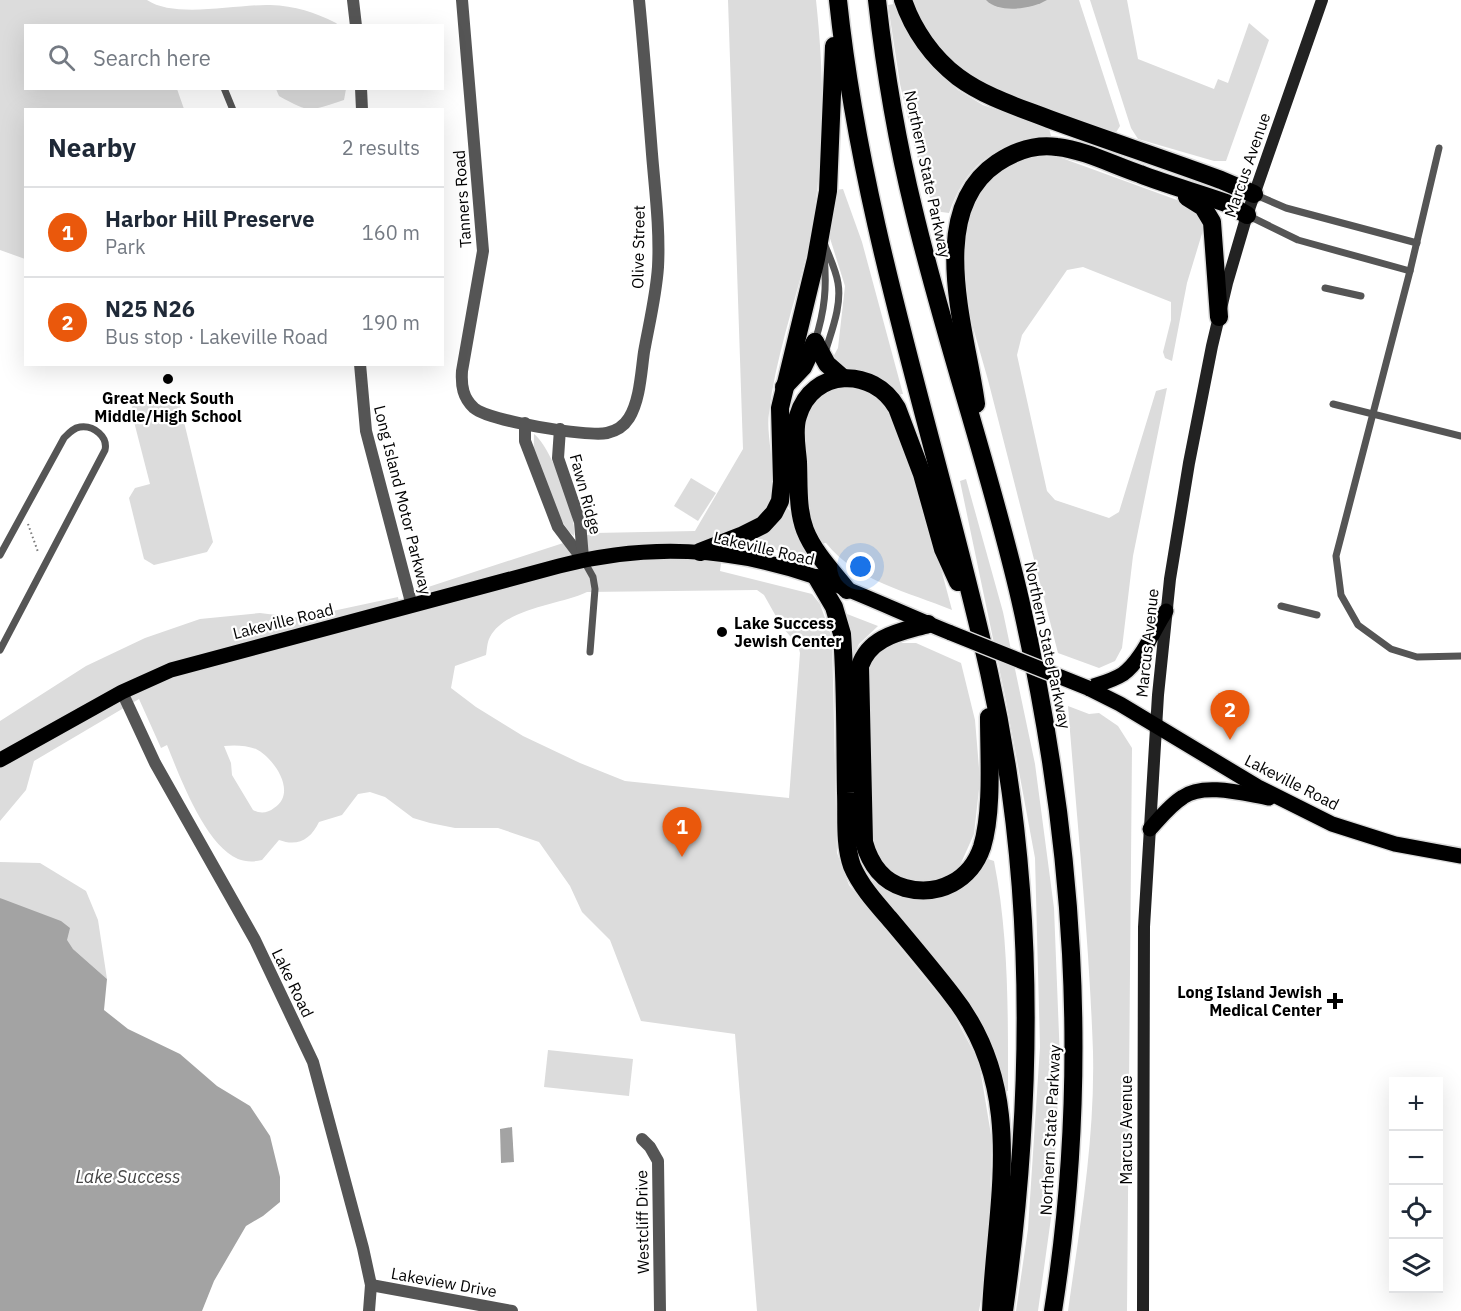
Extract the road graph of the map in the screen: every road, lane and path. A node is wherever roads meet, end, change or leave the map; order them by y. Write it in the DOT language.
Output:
graph roads {
  1 [pos="353,0"];
  2 [pos="462,0"];
  3 [pos="639,0"];
  4 [pos="837,0"];
  5 [pos="877,0"];
  6 [pos="903,0"];
  7 [pos="1322,0"];
  8 [pos="356,24"];
  9 [pos="225,90"];
  10 [pos="361,90"];
  11 [pos="232,108"];
  12 [pos="362,108"];
  13 [pos="1439,148"];
  14 [pos="1159,182"];
  15 [pos="1254,194"];
  16 [pos="1247,215"];
  17 [pos="822,234"];
  18 [pos="1417,243"];
  19 [pos="1410,271"];
  20 [pos="1325,288"];
  21 [pos="1361,296"];
  22 [pos="1219,317"];
  23 [pos="819,350"];
  24 [pos="360,366"];
  25 [pos="843,378"];
  26 [pos="784,387"];
  27 [pos="1333,404"];
  28 [pos="1372,414"];
  29 [pos="525,423"];
  30 [pos="560,429"];
  31 [pos="1461,436"];
  32 [pos="984,468"];
  33 [pos="26,517"];
  34 [pos="700,552"];
  35 [pos="0,555"];
  36 [pos="40,558"];
  37 [pos="584,560"];
  38 [pos="817,578"];
  39 [pos="848,590"];
  40 [pos="412,606"];
  41 [pos="1281,606"];
  42 [pos="1166,612"];
  43 [pos="1317,615"];
  44 [pos="976,621"];
  45 [pos="928,624"];
  46 [pos="0,650"];
  47 [pos="590,652"];
  48 [pos="1461,656"];
  49 [pos="989,674"];
  50 [pos="1088,688"];
  51 [pos="122,692"];
  52 [pos="1156,726"];
  53 [pos="0,760"];
  54 [pos="1281,799"];
  55 [pos="1150,829"];
  56 [pos="1461,856"];
  57 [pos="642,1139"];
  58 [pos="371,1286"];
  59 [pos="369,1311"];
  60 [pos="512,1311"];
  61 [pos="660,1311"];
  62 [pos="991,1311"];
  63 [pos="1004,1311"];
  64 [pos="1053,1311"];
  65 [pos="1143,1311"];
  1 -- 8 [label="street"];
  2 -- 29 [label="street, Tanners Road"];
  3 -- 30 [label="street, Olive Street"];
  4 -- 17 [label="highway"];
  4 -- 44 [label="highway, Northern State Parkway"];
  5 -- 32 [label="highway, Northern State Parkway"];
  6 -- 15 [label="highway"];
  7 -- 15 [label="main road, Marcus Avenue"];
  9 -- 11 [label="lane"];
  10 -- 12 [label="street"];
  13 -- 18 [label="lane"];
  14 -- 16 [label="highway"];
  14 -- 22 [label="highway"];
  14 -- 32 [label="highway"];
  15 -- 16 [label="main road, Marcus Avenue"];
  15 -- 18 [label="lane"];
  16 -- 19 [label="lane"];
  16 -- 22 [label="main road, Marcus Avenue"];
  17 -- 23 [label="lane"];
  17 -- 23 [label="lane"];
  17 -- 26 [label="highway"];
  18 -- 19 [label="lane"];
  19 -- 28 [label="lane"];
  20 -- 21 [label="lane"];
  22 -- 42 [label="main road, Marcus Avenue"];
  23 -- 25 [label="highway"];
  23 -- 26 [label="highway"];
  24 -- 40 [label="street, Long Island Motor Parkway"];
  25 -- 39 [label="highway"];
  25 -- 44 [label="highway"];
  26 -- 34 [label="highway"];
  27 -- 28 [label="lane"];
  28 -- 31 [label="lane"];
  28 -- 48 [label="lane"];
  29 -- 30 [label="street, Olive Street"];
  29 -- 37 [label="street, Fawn Ridge"];
  30 -- 37 [label="street, Fawn Ridge"];
  32 -- 64 [label="highway, Northern State Parkway"];
  33 -- 36 [label="path"];
  34 -- 37 [label="main road, Lakeville Road"];
  34 -- 38 [label="main road, Lakeville Road"];
  35 -- 46 [label="lane"];
  37 -- 40 [label="main road, Lakeville Road"];
  37 -- 47 [label="lane"];
  38 -- 39 [label="main road, Lakeville Road"];
  38 -- 62 [label="highway"];
  39 -- 45 [label="main road, Lakeville Road"];
  40 -- 51 [label="main road, Lakeville Road"];
  41 -- 43 [label="lane"];
  42 -- 50 [label="main road"];
  42 -- 52 [label="main road, Marcus Avenue"];
  44 -- 49 [label="highway, Northern State Parkway"];
  45 -- 49 [label="highway"];
  45 -- 50 [label="main road, Lakeville Road, bridge"];
  49 -- 63 [label="highway, Northern State Parkway"];
  50 -- 52 [label="main road, Lakeville Road"];
  51 -- 53 [label="main road, Lakeville Road"];
  51 -- 58 [label="street, Lake Road"];
  52 -- 54 [label="main road, Lakeville Road"];
  52 -- 55 [label="main road, Marcus Avenue"];
  54 -- 55 [label="main road"];
  54 -- 56 [label="main road, Lakeville Road"];
  55 -- 65 [label="main road, Marcus Avenue"];
  57 -- 61 [label="street, Westcliff Drive"];
  58 -- 59 [label="street, Lake Road"];
  58 -- 60 [label="street, Lakeview Drive"];
}
